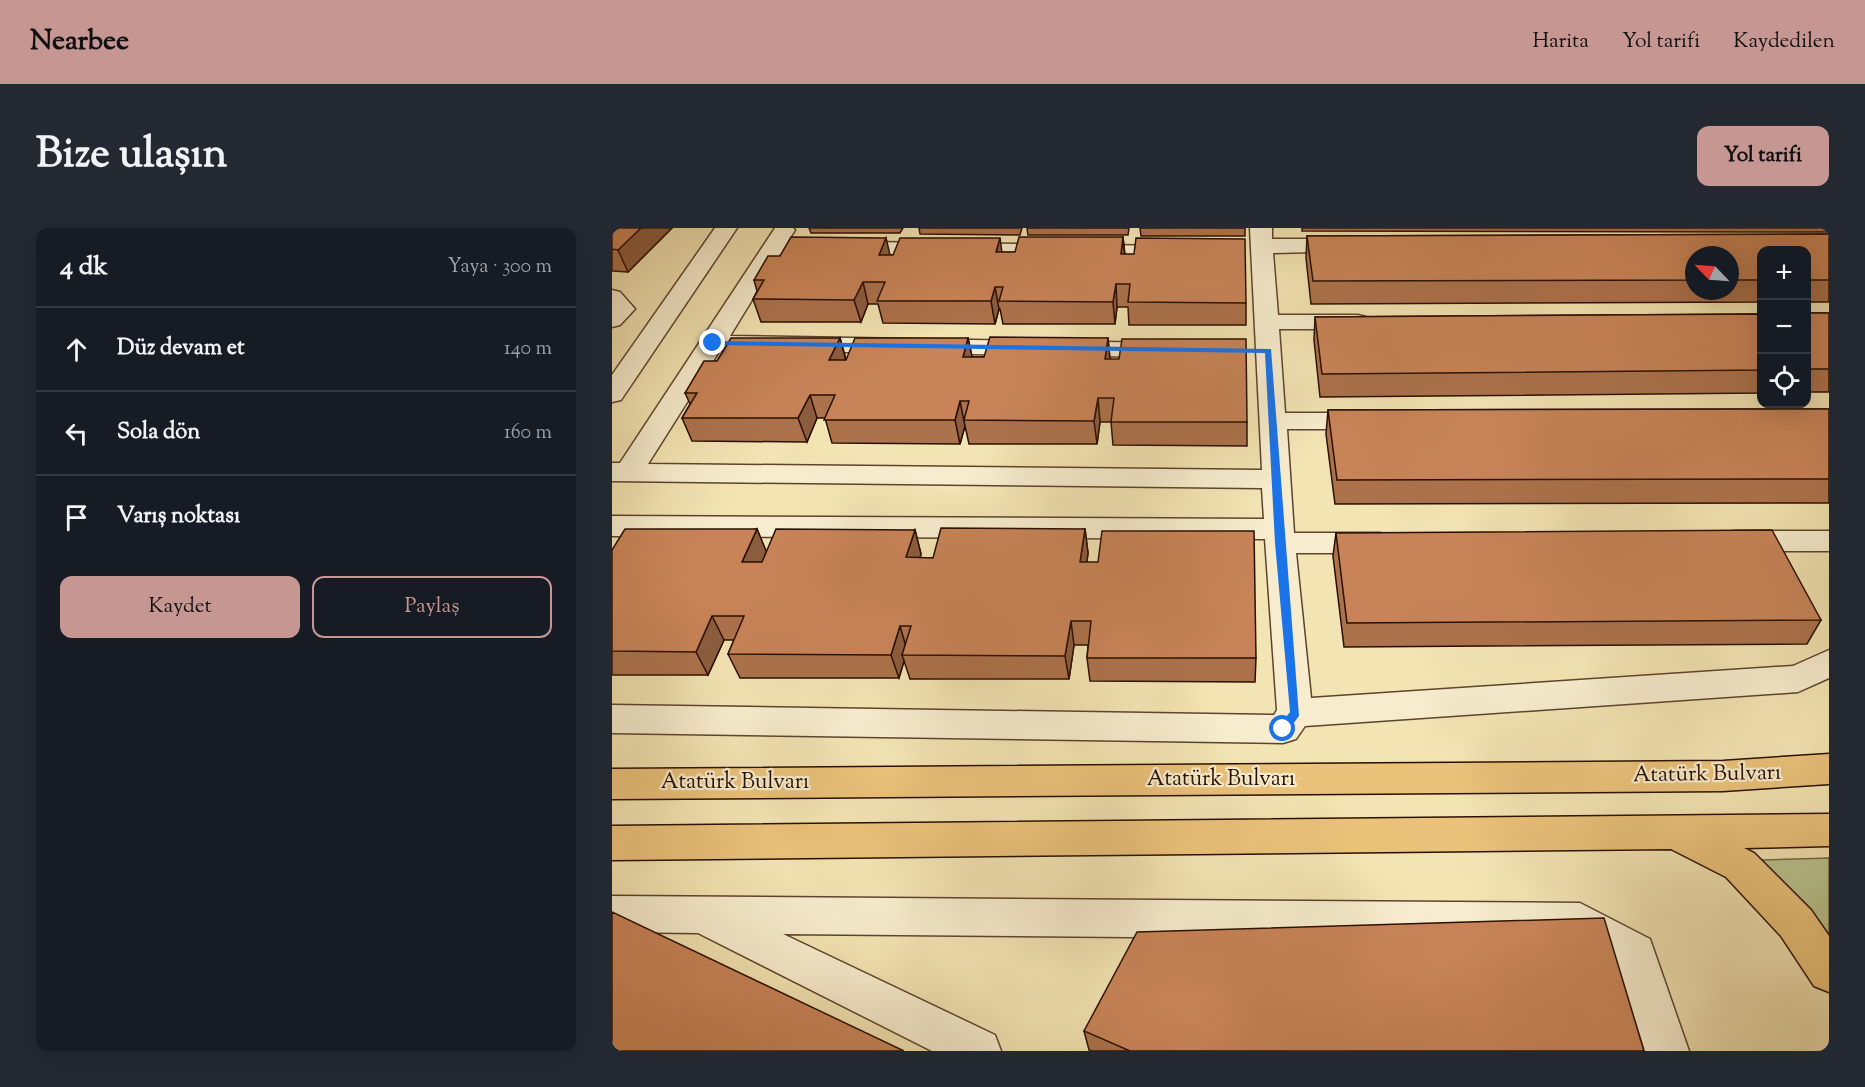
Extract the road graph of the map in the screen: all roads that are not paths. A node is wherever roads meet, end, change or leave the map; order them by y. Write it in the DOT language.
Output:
graph roads {
  1 [pos="726,228"];
  2 [pos="779,238"];
  3 [pos="1256,246"];
  4 [pos="1369,246"];
  5 [pos="1203,254"];
  6 [pos="612,297"];
  7 [pos="612,320"];
  8 [pos="1267,322"];
  9 [pos="1385,322"];
  10 [pos="713,343"];
  11 [pos="1186,350"];
  12 [pos="612,394"];
  13 [pos="1273,421"];
  14 [pos="1403,422"];
  15 [pos="620,472"];
  16 [pos="1276,478"];
  17 [pos="612,526"];
  18 [pos="1279,536"];
  19 [pos="1829,541"];
  20 [pos="1710,542"];
  21 [pos="1411,543"];
  22 [pos="1829,663"];
  23 [pos="1295,713"];
  24 [pos="612,719"];
  25 [pos="1829,769"];
  26 [pos="612,784"];
  27 [pos="1829,830"];
  28 [pos="1674,833"];
  29 [pos="612,843"];
  30 [pos="612,914"];
  31 [pos="701,915"];
  32 [pos="1829,972"];
  33 [pos="980,1051"];
  34 [pos="1667,1051"];
  1 -- 12 [label="street"];
  2 -- 5 [label="street"];
  2 -- 10 [label="street"];
  3 -- 4 [label="street"];
  3 -- 8 [label="street"];
  6 -- 7 [label="street"];
  8 -- 9 [label="street"];
  8 -- 13 [label="street"];
  10 -- 11 [label="street"];
  10 -- 15 [label="street"];
  13 -- 14 [label="street"];
  13 -- 16 [label="street"];
  15 -- 16 [label="street"];
  16 -- 18 [label="street"];
  17 -- 18 [label="street"];
  18 -- 21 [label="street"];
  18 -- 23 [label="street"];
  19 -- 20 [label="street"];
  22 -- 23 [label="street"];
  23 -- 24 [label="street"];
  25 -- 26 [label="main road, Atatürk Bulvarı"];
  27 -- 28 [label="main road"];
  28 -- 29 [label="main road"];
  28 -- 32 [label="main road"];
  30 -- 31 [label="street"];
  31 -- 33 [label="street"];
  31 -- 34 [label="street"];
}
